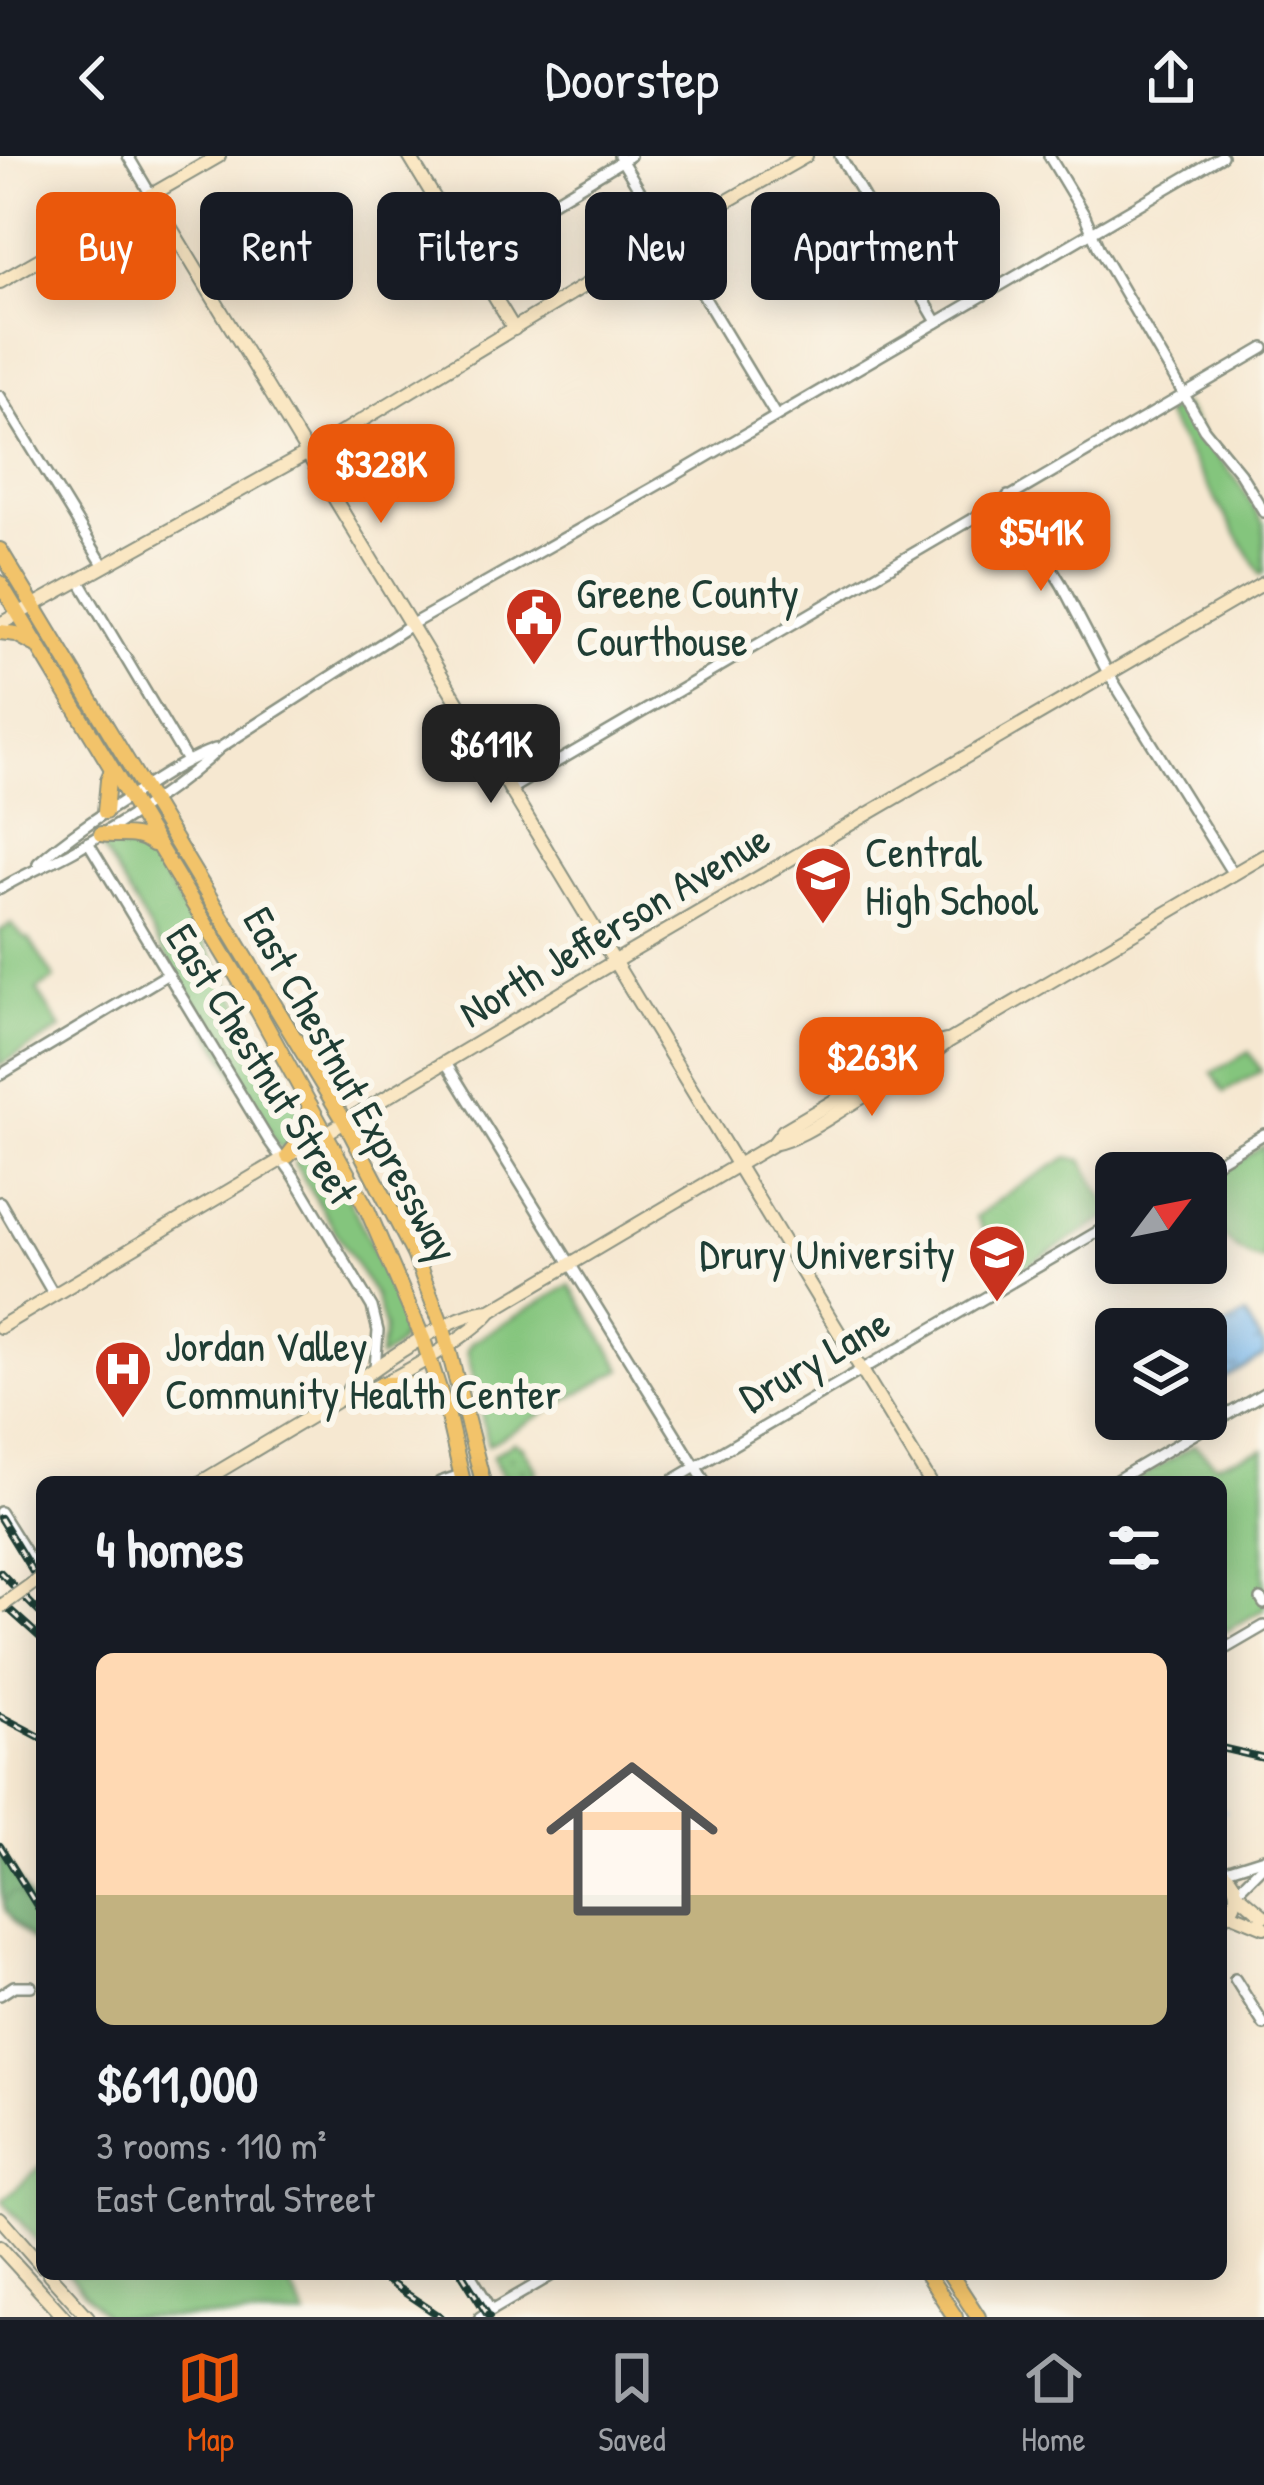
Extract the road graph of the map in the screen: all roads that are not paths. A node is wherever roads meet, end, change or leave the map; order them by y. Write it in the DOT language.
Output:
graph roads {
  1 [pos="128,156"];
  2 [pos="219,156"];
  3 [pos="410,156"];
  4 [pos="806,156"];
  5 [pos="840,156"];
  6 [pos="1049,156"];
  7 [pos="1222,156"];
  8 [pos="624,158"];
  9 [pos="149,192"];
  10 [pos="156,192"];
  11 [pos="431,192"];
  12 [pos="643,192"];
  13 [pos="561,197"];
  14 [pos="727,201"];
  15 [pos="1092,232"];
  16 [pos="176,236"];
  17 [pos="36,261"];
  18 [pos="0,282"];
  19 [pos="585,285"];
  20 [pos="497,300"];
  21 [pos="707,300"];
  22 [pos="938,322"];
  23 [pos="514,328"];
  24 [pos="1264,347"];
  25 [pos="1184,394"];
  26 [pos="0,396"];
  27 [pos="776,416"];
  28 [pos="308,453"];
  29 [pos="1008,496"];
  30 [pos="1264,512"];
  31 [pos="0,550"];
  32 [pos="104,566"];
  33 [pos="79,580"];
  34 [pos="0,583"];
  35 [pos="1264,583"];
  36 [pos="33,605"];
  37 [pos="18,613"];
  38 [pos="412,624"];
  39 [pos="0,628"];
  40 [pos="40,650"];
  41 [pos="1108,673"];
  42 [pos="221,747"];
  43 [pos="187,761"];
  44 [pos="112,770"];
  45 [pos="509,790"];
  46 [pos="148,795"];
  47 [pos="133,804"];
  48 [pos="105,812"];
  49 [pos="94,838"];
  50 [pos="162,852"];
  51 [pos="1264,856"];
  52 [pos="30,871"];
  53 [pos="1233,874"];
  54 [pos="0,890"];
  55 [pos="612,962"];
  56 [pos="168,974"];
  57 [pos="446,1063"];
  58 [pos="0,1075"];
  59 [pos="310,1105"];
  60 [pos="345,1122"];
  61 [pos="327,1133"];
  62 [pos="1264,1134"];
  63 [pos="1227,1156"];
  64 [pos="285,1158"];
  65 [pos="736,1166"];
  66 [pos="0,1202"];
  67 [pos="1095,1233"];
  68 [pos="572,1264"];
  69 [pos="54,1295"];
  70 [pos="490,1311"];
  71 [pos="0,1327"];
  72 [pos="443,1328"];
  73 [pos="423,1339"];
  74 [pos="448,1346"];
  75 [pos="429,1357"];
  76 [pos="375,1368"];
  77 [pos="862,1370"];
  78 [pos="382,1384"];
  79 [pos="1264,1394"];
  80 [pos="345,1396"];
  81 [pos="446,1409"];
  82 [pos="226,1467"];
  83 [pos="696,1467"];
  84 [pos="211,1476"];
  85 [pos="232,1476"];
  86 [pos="461,1476"];
  87 [pos="481,1476"];
  88 [pos="680,1476"];
  89 [pos="701,1476"];
  90 [pos="926,1476"];
  91 [pos="1123,1476"];
  92 [pos="0,1512"];
  93 [pos="36,1569"];
  94 [pos="36,1582"];
  95 [pos="0,1607"];
  96 [pos="1264,1626"];
  97 [pos="1227,1648"];
  98 [pos="1264,1861"];
  99 [pos="1227,1869"];
  100 [pos="1227,1874"];
  101 [pos="1237,1892"];
  102 [pos="1227,1914"];
  103 [pos="1227,1916"];
  104 [pos="1264,1916"];
  105 [pos="1264,1927"];
  106 [pos="1235,1979"];
  107 [pos="31,1986"];
  108 [pos="0,1995"];
  109 [pos="1264,2025"];
  110 [pos="0,2218"];
  111 [pos="0,2247"];
  112 [pos="36,2259"];
  113 [pos="54,2280"];
  114 [pos="474,2280"];
  115 [pos="544,2280"];
  116 [pos="931,2280"];
  117 [pos="954,2280"];
  118 [pos="492,2310"];
  119 [pos="64,2317"];
  120 [pos="88,2317"];
  121 [pos="481,2317"];
  122 [pos="955,2317"];
  123 [pos="978,2317"];
  1 -- 9 [label="street"];
  2 -- 10 [label="main road"];
  3 -- 11 [label="main road"];
  4 -- 14 [label="main road"];
  5 -- 22 [label="street"];
  6 -- 15 [label="street"];
  7 -- 15 [label="street"];
  8 -- 12 [label="street"];
  8 -- 13 [label="street"];
  15 -- 22 [label="street"];
  15 -- 25 [label="street"];
  16 -- 28 [label="main road"];
  17 -- 18 [label="main road"];
  19 -- 23 [label="main road"];
  20 -- 23 [label="main road"];
  21 -- 27 [label="street"];
  22 -- 27 [label="street"];
  23 -- 28 [label="main road"];
  24 -- 25 [label="street"];
  25 -- 29 [label="street"];
  25 -- 30 [label="street"];
  26 -- 32 [label="street"];
  27 -- 38 [label="street"];
  28 -- 32 [label="main road"];
  28 -- 38 [label="main road"];
  29 -- 41 [label="street"];
  29 -- 45 [label="street"];
  31 -- 36 [label="main road, East Chestnut Expressway"];
  32 -- 33 [label="main road"];
  33 -- 36 [label="main road"];
  33 -- 43 [label="street"];
  34 -- 37 [label="main road, East Chestnut Expressway"];
  35 -- 41 [label="main road, North Jefferson Avenue"];
  36 -- 37 [label="main road"];
  36 -- 46 [label="main road, East Chestnut Expressway"];
  37 -- 39 [label="main road"];
  37 -- 40 [label="main road, East Chestnut Expressway"];
  38 -- 42 [label="street"];
  38 -- 45 [label="main road"];
  39 -- 40 [label="main road"];
  40 -- 44 [label="main road, East Chestnut Expressway"];
  41 -- 53 [label="street"];
  41 -- 55 [label="main road, North Jefferson Avenue"];
  42 -- 43 [label="street"];
  42 -- 46 [label="street"];
  43 -- 46 [label="street"];
  44 -- 47 [label="main road, East Chestnut Expressway"];
  44 -- 48 [label="main road"];
  45 -- 55 [label="main road"];
  46 -- 47 [label="street"];
  46 -- 60 [label="main road, East Chestnut Expressway"];
  47 -- 48 [label="street"];
  47 -- 49 [label="street"];
  47 -- 50 [label="main road, East Chestnut Expressway"];
  48 -- 52 [label="street"];
  49 -- 50 [label="main road"];
  49 -- 52 [label="street"];
  49 -- 56 [label="street, East Chestnut Street"];
  50 -- 59 [label="main road, East Chestnut Expressway"];
  51 -- 53 [label="main road"];
  52 -- 54 [label="street"];
  53 -- 65 [label="main road"];
  55 -- 57 [label="main road, North Jefferson Avenue"];
  55 -- 65 [label="main road"];
  56 -- 58 [label="street"];
  56 -- 64 [label="street, East Chestnut Street"];
  57 -- 60 [label="main road, North Jefferson Avenue"];
  57 -- 68 [label="street"];
  59 -- 61 [label="main road, East Chestnut Expressway"];
  59 -- 64 [label="main road"];
  60 -- 61 [label="main road, North Jefferson Avenue"];
  60 -- 72 [label="main road, East Chestnut Expressway"];
  61 -- 64 [label="main road, North Jefferson Avenue"];
  61 -- 73 [label="main road, East Chestnut Expressway"];
  62 -- 63 [label="street"];
  64 -- 69 [label="main road, North Jefferson Avenue"];
  64 -- 76 [label="street, East Chestnut Street"];
  65 -- 68 [label="main road"];
  65 -- 77 [label="main road"];
  66 -- 69 [label="street"];
  67 -- 77 [label="street, Drury Lane"];
  68 -- 70 [label="main road"];
  68 -- 83 [label="street"];
  69 -- 71 [label="main road, North Jefferson Avenue"];
  70 -- 72 [label="main road"];
  70 -- 74 [label="main road"];
  72 -- 73 [label="main road"];
  72 -- 74 [label="main road, East Chestnut Expressway"];
  73 -- 75 [label="main road, East Chestnut Expressway"];
  73 -- 76 [label="main road"];
  74 -- 75 [label="main road"];
  74 -- 87 [label="main road, East Chestnut Expressway"];
  75 -- 78 [label="main road"];
  75 -- 81 [label="main road, East Chestnut Expressway"];
  76 -- 80 [label="main road"];
  77 -- 83 [label="street, Drury Lane"];
  77 -- 90 [label="main road"];
  78 -- 80 [label="main road"];
  78 -- 81 [label="main road"];
  79 -- 91 [label="street"];
  80 -- 82 [label="main road"];
  81 -- 86 [label="main road, East Chestnut Expressway"];
  82 -- 84 [label="main road"];
  82 -- 85 [label="street"];
  83 -- 88 [label="street, Drury Lane"];
  83 -- 89 [label="street"];
  92 -- 93 [label="street"];
  94 -- 95 [label="main road, bridge"];
  96 -- 97 [label="street"];
  98 -- 99 [label="street"];
  98 -- 101 [label="street"];
  100 -- 101 [label="main road"];
  101 -- 102 [label="main road"];
  101 -- 104 [label="main road"];
  103 -- 105 [label="main road"];
  106 -- 109 [label="street"];
  107 -- 108 [label="street"];
  110 -- 112 [label="main road"];
  111 -- 119 [label="main road"];
  113 -- 120 [label="main road"];
  114 -- 118 [label="street"];
  115 -- 118 [label="street"];
  116 -- 122 [label="main road"];
  117 -- 123 [label="main road"];
  118 -- 121 [label="street"];
}
